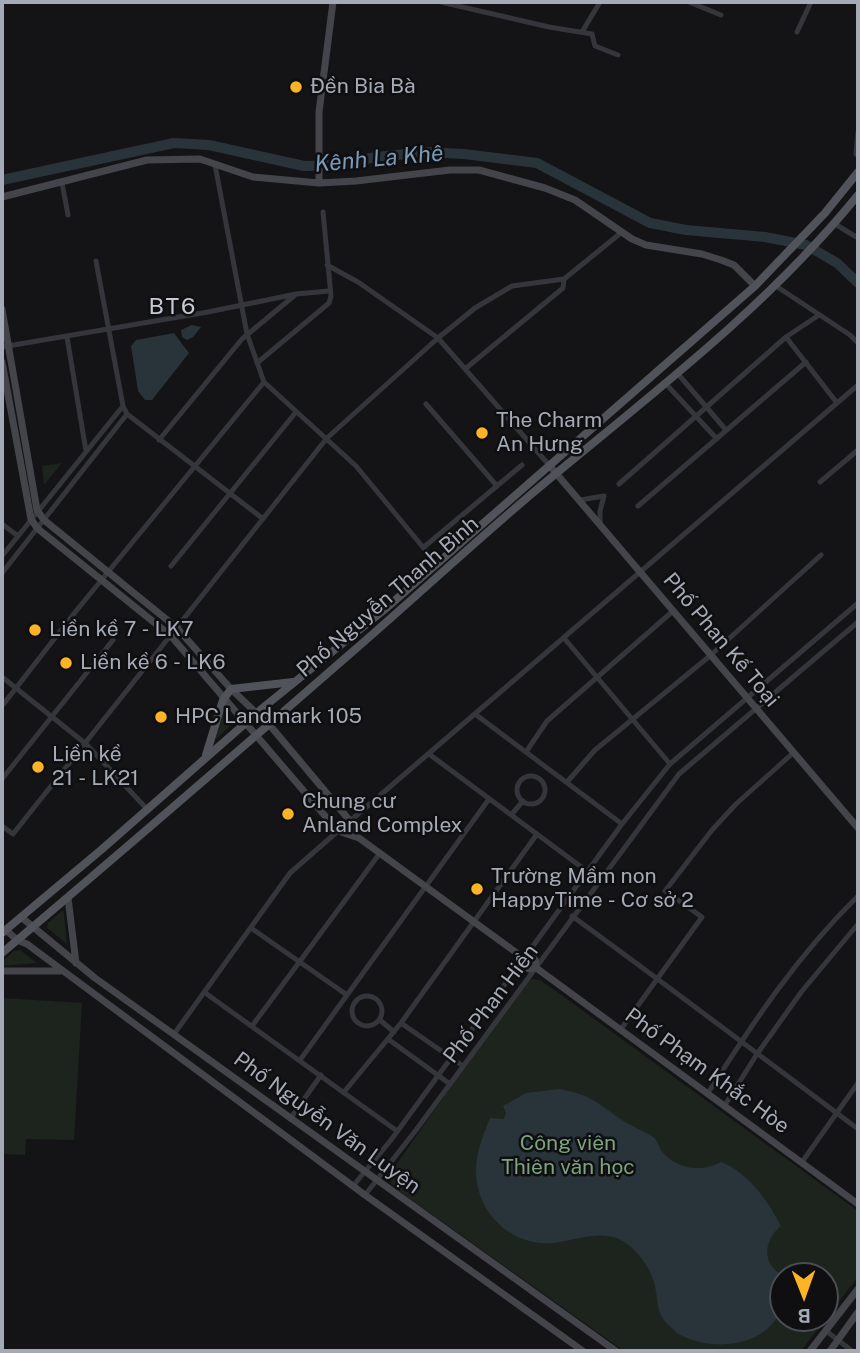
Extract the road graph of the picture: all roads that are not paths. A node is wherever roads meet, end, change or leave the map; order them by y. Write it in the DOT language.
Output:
graph roads {
  1 [pos="333,2"];
  2 [pos="441,2"];
  3 [pos="600,2"];
  4 [pos="689,2"];
  5 [pos="811,2"];
  6 [pos="721,15"];
  7 [pos="582,32"];
  8 [pos="797,32"];
  9 [pos="618,55"];
  10 [pos="858,132"];
  11 [pos="858,156"];
  12 [pos="215,166"];
  13 [pos="858,172"];
  14 [pos="319,179"];
  15 [pos="62,183"];
  16 [pos="858,195"];
  17 [pos="2,197"];
  18 [pos="323,212"];
  19 [pos="68,215"];
  20 [pos="835,224"];
  21 [pos="622,232"];
  22 [pos="857,234"];
  23 [pos="96,261"];
  24 [pos="327,265"];
  25 [pos="564,279"];
  26 [pos="755,286"];
  27 [pos="776,286"];
  28 [pos="329,291"];
  29 [pos="296,294"];
  30 [pos="242,304"];
  31 [pos="2,309"];
  32 [pos="819,315"];
  33 [pos="109,330"];
  34 [pos="247,334"];
  35 [pos="67,337"];
  36 [pos="786,337"];
  37 [pos="438,338"];
  38 [pos="858,343"];
  39 [pos="5,347"];
  40 [pos="2,354"];
  41 [pos="2,362"];
  42 [pos="806,362"];
  43 [pos="257,363"];
  44 [pos="465,369"];
  45 [pos="678,374"];
  46 [pos="264,382"];
  47 [pos="666,384"];
  48 [pos="858,385"];
  49 [pos="837,403"];
  50 [pos="426,404"];
  51 [pos="123,406"];
  52 [pos="707,408"];
  53 [pos="296,412"];
  54 [pos="127,414"];
  55 [pos="696,416"];
  56 [pos="726,430"];
  57 [pos="327,438"];
  58 [pos="717,439"];
  59 [pos="159,440"];
  60 [pos="858,450"];
  61 [pos="86,451"];
  62 [pos="522,465"];
  63 [pos="549,465"];
  64 [pos="193,466"];
  65 [pos="556,475"];
  66 [pos="820,482"];
  67 [pos="619,484"];
  68 [pos="497,486"];
  69 [pos="230,495"];
  70 [pos="578,500"];
  71 [pos="638,506"];
  72 [pos="37,510"];
  73 [pos="262,518"];
  74 [pos="31,519"];
  75 [pos="44,520"];
  76 [pos="2,524"];
  77 [pos="600,526"];
  78 [pos="37,528"];
  79 [pos="18,536"];
  80 [pos="424,547"];
  81 [pos="821,555"];
  82 [pos="2,556"];
  83 [pos="436,563"];
  84 [pos="171,566"];
  85 [pos="2,573"];
  86 [pos="108,573"];
  87 [pos="640,573"];
  88 [pos="102,580"];
  89 [pos="858,603"];
  90 [pos="673,611"];
  91 [pos="858,622"];
  92 [pos="177,628"];
  93 [pos="171,636"];
  94 [pos="564,638"];
  95 [pos="113,640"];
  96 [pos="710,655"];
  97 [pos="2,677"];
  98 [pos="596,677"];
  99 [pos="294,682"];
  100 [pos="16,688"];
  101 [pos="231,689"];
  102 [pos="747,698"];
  103 [pos="223,700"];
  104 [pos="2,706"];
  105 [pos="756,709"];
  106 [pos="257,713"];
  107 [pos="475,714"];
  108 [pos="52,716"];
  109 [pos="634,721"];
  110 [pos="245,723"];
  111 [pos="268,723"];
  112 [pos="256,734"];
  113 [pos="86,744"];
  114 [pos="526,752"];
  115 [pos="793,753"];
  116 [pos="429,754"];
  117 [pos="205,758"];
  118 [pos="670,764"];
  119 [pos="546,767"];
  120 [pos="2,779"];
  121 [pos="540,779"];
  122 [pos="567,782"];
  123 [pos="489,799"];
  124 [pos="523,802"];
  125 [pos="147,809"];
  126 [pos="511,815"];
  127 [pos="349,821"];
  128 [pos="622,824"];
  129 [pos="2,826"];
  130 [pos="858,828"];
  131 [pos="338,831"];
  132 [pos="537,834"];
  133 [pos="356,836"];
  134 [pos="380,853"];
  135 [pos="588,872"];
  136 [pos="426,887"];
  137 [pos="858,896"];
  138 [pos="68,898"];
  139 [pos="572,916"];
  140 [pos="21,917"];
  141 [pos="472,921"];
  142 [pos="858,924"];
  143 [pos="32,928"];
  144 [pos="251,928"];
  145 [pos="4,932"];
  146 [pos="17,940"];
  147 [pos="2,953"];
  148 [pos="525,960"];
  149 [pos="301,962"];
  150 [pos="77,963"];
  151 [pos="535,967"];
  152 [pos="2,971"];
  153 [pos="62,971"];
  154 [pos="659,978"];
  155 [pos="204,992"];
  156 [pos="347,995"];
  157 [pos="380,1020"];
  158 [pos="401,1023"];
  159 [pos="252,1026"];
  160 [pos="621,1029"];
  161 [pos="394,1032"];
  162 [pos="174,1034"];
  163 [pos="388,1039"];
  164 [pos="740,1041"];
  165 [pos="757,1054"];
  166 [pos="450,1058"];
  167 [pos="300,1060"];
  168 [pos="463,1066"];
  169 [pos="321,1075"];
  170 [pos="437,1076"];
  171 [pos="858,1083"];
  172 [pos="450,1084"];
  173 [pos="344,1092"];
  174 [pos="708,1093"];
  175 [pos="724,1105"];
  176 [pos="837,1113"];
  177 [pos="290,1119"];
  178 [pos="858,1129"];
  179 [pos="397,1131"];
  180 [pos="802,1162"];
  181 [pos="365,1172"];
  182 [pos="376,1180"];
  183 [pos="353,1186"];
  184 [pos="365,1195"];
  185 [pos="858,1204"];
  186 [pos="858,1289"];
  187 [pos="858,1312"];
  188 [pos="839,1313"];
  189 [pos="824,1332"];
  190 [pos="828,1332"];
  191 [pos="838,1340"];
  192 [pos="817,1342"];
  193 [pos="583,1351"];
  194 [pos="617,1351"];
  195 [pos="810,1351"];
  196 [pos="830,1351"];
  197 [pos="852,1351"];
  1 -- 14 [label="street"];
  2 -- 7 [label="street"];
  3 -- 7 [label="street"];
  4 -- 6 [label="street"];
  5 -- 8 [label="street"];
  7 -- 9 [label="street"];
  10 -- 11 [label="street"];
  12 -- 14 [label="street"];
  12 -- 15 [label="street"];
  12 -- 30 [label="street"];
  13 -- 26 [label="main road, Phố Nguyễn Thanh Bình"];
  14 -- 21 [label="street"];
  15 -- 17 [label="street"];
  15 -- 19 [label="street"];
  16 -- 20 [label="main road"];
  18 -- 24 [label="street"];
  20 -- 22 [label="street"];
  20 -- 27 [label="main road, Phố Nguyễn Thanh Bình"];
  21 -- 25 [label="street"];
  21 -- 26 [label="street"];
  23 -- 33 [label="street"];
  24 -- 28 [label="street"];
  24 -- 37 [label="street"];
  25 -- 37 [label="street"];
  25 -- 44 [label="street"];
  26 -- 63 [label="main road, Phố Nguyễn Thanh Bình"];
  27 -- 32 [label="street"];
  27 -- 45 [label="main road, Phố Nguyễn Thanh Bình"];
  28 -- 29 [label="street"];
  28 -- 43 [label="street"];
  29 -- 30 [label="street"];
  29 -- 34 [label="street"];
  30 -- 33 [label="street"];
  30 -- 34 [label="street"];
  31 -- 39 [label="street"];
  32 -- 36 [label="street"];
  32 -- 38 [label="street"];
  33 -- 35 [label="street"];
  33 -- 51 [label="street"];
  34 -- 43 [label="street"];
  34 -- 59 [label="street"];
  35 -- 39 [label="street"];
  35 -- 61 [label="street"];
  36 -- 42 [label="street"];
  36 -- 52 [label="street"];
  37 -- 44 [label="street"];
  37 -- 57 [label="street"];
  39 -- 40 [label="street"];
  39 -- 72 [label="street"];
  41 -- 74 [label="street"];
  42 -- 49 [label="street"];
  42 -- 56 [label="street"];
  43 -- 46 [label="street"];
  44 -- 63 [label="street"];
  45 -- 47 [label="main road, Phố Nguyễn Thanh Bình"];
  45 -- 52 [label="street"];
  46 -- 53 [label="street"];
  46 -- 64 [label="street"];
  47 -- 55 [label="street"];
  47 -- 65 [label="main road, Phố Nguyễn Thanh Bình"];
  48 -- 49 [label="street"];
  49 -- 87 [label="street"];
  50 -- 68 [label="street"];
  51 -- 54 [label="street"];
  51 -- 61 [label="street"];
  52 -- 55 [label="street"];
  52 -- 56 [label="street"];
  53 -- 57 [label="street"];
  53 -- 69 [label="street"];
  54 -- 59 [label="street"];
  54 -- 75 [label="street"];
  55 -- 58 [label="street"];
  55 -- 67 [label="street"];
  56 -- 58 [label="street"];
  57 -- 73 [label="street"];
  57 -- 80 [label="street"];
  58 -- 71 [label="street"];
  59 -- 64 [label="street"];
  60 -- 66 [label="street"];
  61 -- 72 [label="street"];
  62 -- 68 [label="street"];
  63 -- 65 [label="street, Phố Phan Kế Toại"];
  63 -- 83 [label="main road, Phố Nguyễn Thanh Bình"];
  64 -- 69 [label="street"];
  64 -- 86 [label="street"];
  65 -- 70 [label="street, Phố Phan Kế Toại"];
  65 -- 111 [label="main road, Phố Nguyễn Thanh Bình"];
  68 -- 80 [label="street"];
  69 -- 73 [label="street"];
  69 -- 84 [label="street"];
  70 -- 77 [label="street, Phố Phan Kế Toại"];
  70 -- 77 [label="street"];
  72 -- 74 [label="street"];
  72 -- 75 [label="street"];
  73 -- 92 [label="street"];
  74 -- 78 [label="street"];
  74 -- 79 [label="street"];
  75 -- 78 [label="street"];
  75 -- 86 [label="street"];
  76 -- 79 [label="street"];
  77 -- 87 [label="street, Phố Phan Kế Toại"];
  78 -- 85 [label="street"];
  78 -- 88 [label="street"];
  79 -- 82 [label="street"];
  80 -- 83 [label="street"];
  81 -- 96 [label="street"];
  83 -- 99 [label="main road, Phố Nguyễn Thanh Bình"];
  86 -- 88 [label="street"];
  86 -- 92 [label="street"];
  87 -- 90 [label="street, Phố Phan Kế Toại"];
  87 -- 94 [label="street"];
  88 -- 93 [label="street"];
  88 -- 100 [label="street"];
  89 -- 102 [label="street, Phố Phan Hiền"];
  90 -- 96 [label="street, Phố Phan Kế Toại"];
  90 -- 98 [label="street"];
  91 -- 105 [label="street, Phố Phan Hiền"];
  92 -- 93 [label="street"];
  92 -- 101 [label="street"];
  93 -- 103 [label="street"];
  93 -- 113 [label="street"];
  94 -- 98 [label="street"];
  94 -- 107 [label="street"];
  95 -- 108 [label="street"];
  96 -- 102 [label="street, Phố Phan Kế Toại"];
  96 -- 109 [label="street"];
  97 -- 100 [label="street"];
  98 -- 109 [label="street"];
  98 -- 114 [label="street"];
  99 -- 101 [label="main road"];
  99 -- 106 [label="main road, Phố Nguyễn Thanh Bình"];
  100 -- 104 [label="street"];
  100 -- 108 [label="street"];
  101 -- 103 [label="main road"];
  101 -- 106 [label="street"];
  102 -- 105 [label="street, Phố Phan Kế Toại"];
  102 -- 118 [label="street, Phố Phan Hiền"];
  103 -- 110 [label="street"];
  103 -- 117 [label="main road"];
  105 -- 115 [label="street, Phố Phan Kế Toại"];
  105 -- 139 [label="street, Phố Phan Hiền"];
  106 -- 110 [label="main road, Phố Nguyễn Thanh Bình"];
  106 -- 111 [label="street"];
  107 -- 114 [label="street"];
  107 -- 116 [label="street"];
  108 -- 113 [label="street"];
  108 -- 120 [label="street"];
  109 -- 118 [label="street"];
  109 -- 122 [label="street"];
  110 -- 112 [label="street"];
  110 -- 117 [label="main road, Phố Nguyễn Thanh Bình"];
  111 -- 112 [label="main road, Phố Nguyễn Thanh Bình"];
  111 -- 127 [label="street"];
  112 -- 131 [label="street"];
  112 -- 138 [label="main road, Phố Nguyễn Thanh Bình"];
  113 -- 125 [label="street"];
  113 -- 129 [label="street"];
  114 -- 119 [label="street"];
  115 -- 130 [label="street, Phố Phan Kế Toại"];
  115 -- 154 [label="street"];
  116 -- 123 [label="street"];
  116 -- 127 [label="street"];
  117 -- 125 [label="main road, Phố Nguyễn Thanh Bình"];
  118 -- 128 [label="street, Phố Phan Hiền"];
  119 -- 121 [label="street"];
  119 -- 122 [label="street"];
  121 -- 124 [label="street"];
  121 -- 124 [label="street"];
  122 -- 128 [label="street"];
  123 -- 126 [label="street"];
  123 -- 136 [label="street"];
  124 -- 126 [label="street"];
  125 -- 140 [label="main road, Phố Nguyễn Thanh Bình"];
  126 -- 132 [label="street"];
  127 -- 131 [label="street"];
  127 -- 133 [label="street"];
  128 -- 135 [label="street, Phố Phan Hiền"];
  131 -- 133 [label="street"];
  131 -- 144 [label="street"];
  132 -- 135 [label="street"];
  132 -- 141 [label="street"];
  133 -- 134 [label="street"];
  134 -- 136 [label="street"];
  134 -- 149 [label="street"];
  135 -- 148 [label="street, Phố Phan Hiền"];
  136 -- 141 [label="street"];
  136 -- 156 [label="street"];
  137 -- 164 [label="street"];
  138 -- 143 [label="main road, Phố Nguyễn Thanh Bình"];
  138 -- 150 [label="street"];
  139 -- 151 [label="street, Phố Phan Hiền"];
  139 -- 154 [label="street"];
  140 -- 143 [label="street, Phố Nguyễn Văn Luyện"];
  140 -- 145 [label="main road, Phố Nguyễn Thanh Bình"];
  141 -- 148 [label="street"];
  141 -- 158 [label="street"];
  142 -- 165 [label="street"];
  143 -- 146 [label="main road, Phố Nguyễn Thanh Bình"];
  143 -- 150 [label="street, Phố Nguyễn Văn Luyện"];
  144 -- 149 [label="street"];
  144 -- 155 [label="street"];
  145 -- 146 [label="street, Phố Nguyễn Văn Luyện"];
  146 -- 147 [label="main road, Phố Nguyễn Thanh Bình"];
  146 -- 153 [label="street, Phố Nguyễn Văn Luyện"];
  148 -- 151 [label="street, Phố Phạm Khắc Hòe"];
  148 -- 166 [label="street, Phố Phan Hiền"];
  149 -- 156 [label="street"];
  149 -- 159 [label="street"];
  150 -- 162 [label="street, Phố Nguyễn Văn Luyện"];
  151 -- 160 [label="street, Phố Phạm Khắc Hòe"];
  151 -- 168 [label="street, Phố Phan Hiền"];
  152 -- 153 [label="street"];
  153 -- 183 [label="street, Phố Nguyễn Văn Luyện"];
  154 -- 160 [label="street"];
  154 -- 164 [label="street"];
  155 -- 159 [label="street"];
  155 -- 162 [label="street"];
  156 -- 167 [label="street"];
  157 -- 157 [label="street"];
  157 -- 161 [label="street"];
  158 -- 161 [label="street"];
  158 -- 166 [label="street"];
  159 -- 167 [label="street"];
  160 -- 174 [label="street, Phố Phạm Khắc Hòe"];
  161 -- 163 [label="street"];
  162 -- 177 [label="street, Phố Nguyễn Văn Luyện"];
  163 -- 170 [label="street"];
  163 -- 173 [label="street"];
  164 -- 165 [label="street"];
  164 -- 174 [label="street"];
  165 -- 175 [label="street"];
  165 -- 176 [label="street"];
  166 -- 168 [label="street"];
  166 -- 170 [label="street, Phố Phan Hiền"];
  167 -- 169 [label="street"];
  168 -- 172 [label="street, Phố Phan Hiền"];
  169 -- 173 [label="street"];
  169 -- 177 [label="street"];
  170 -- 172 [label="street"];
  170 -- 179 [label="street, Phố Phan Hiền"];
  171 -- 176 [label="street"];
  172 -- 182 [label="street, Phố Phan Hiền"];
  173 -- 179 [label="street"];
  174 -- 175 [label="street, Phố Phạm Khắc Hòe"];
  175 -- 180 [label="street, Phố Phạm Khắc Hòe"];
  176 -- 178 [label="street"];
  176 -- 180 [label="street"];
  177 -- 181 [label="street, Phố Nguyễn Văn Luyện"];
  179 -- 181 [label="street, Phố Phan Hiền"];
  180 -- 185 [label="street, Phố Phạm Khắc Hòe"];
  181 -- 182 [label="street, Phố Nguyễn Văn Luyện"];
  181 -- 183 [label="street, Phố Phan Hiền"];
  182 -- 184 [label="street, Phố Phan Hiền"];
  182 -- 194 [label="street, Phố Nguyễn Văn Luyện"];
  183 -- 184 [label="street, Phố Nguyễn Văn Luyện"];
  184 -- 193 [label="street, Phố Nguyễn Văn Luyện"];
  186 -- 188 [label="street"];
  187 -- 191 [label="street"];
  189 -- 192 [label="street"];
  190 -- 191 [label="street"];
  191 -- 196 [label="street"];
  191 -- 197 [label="street"];
  192 -- 195 [label="street"];
  192 -- 196 [label="street"];
}
